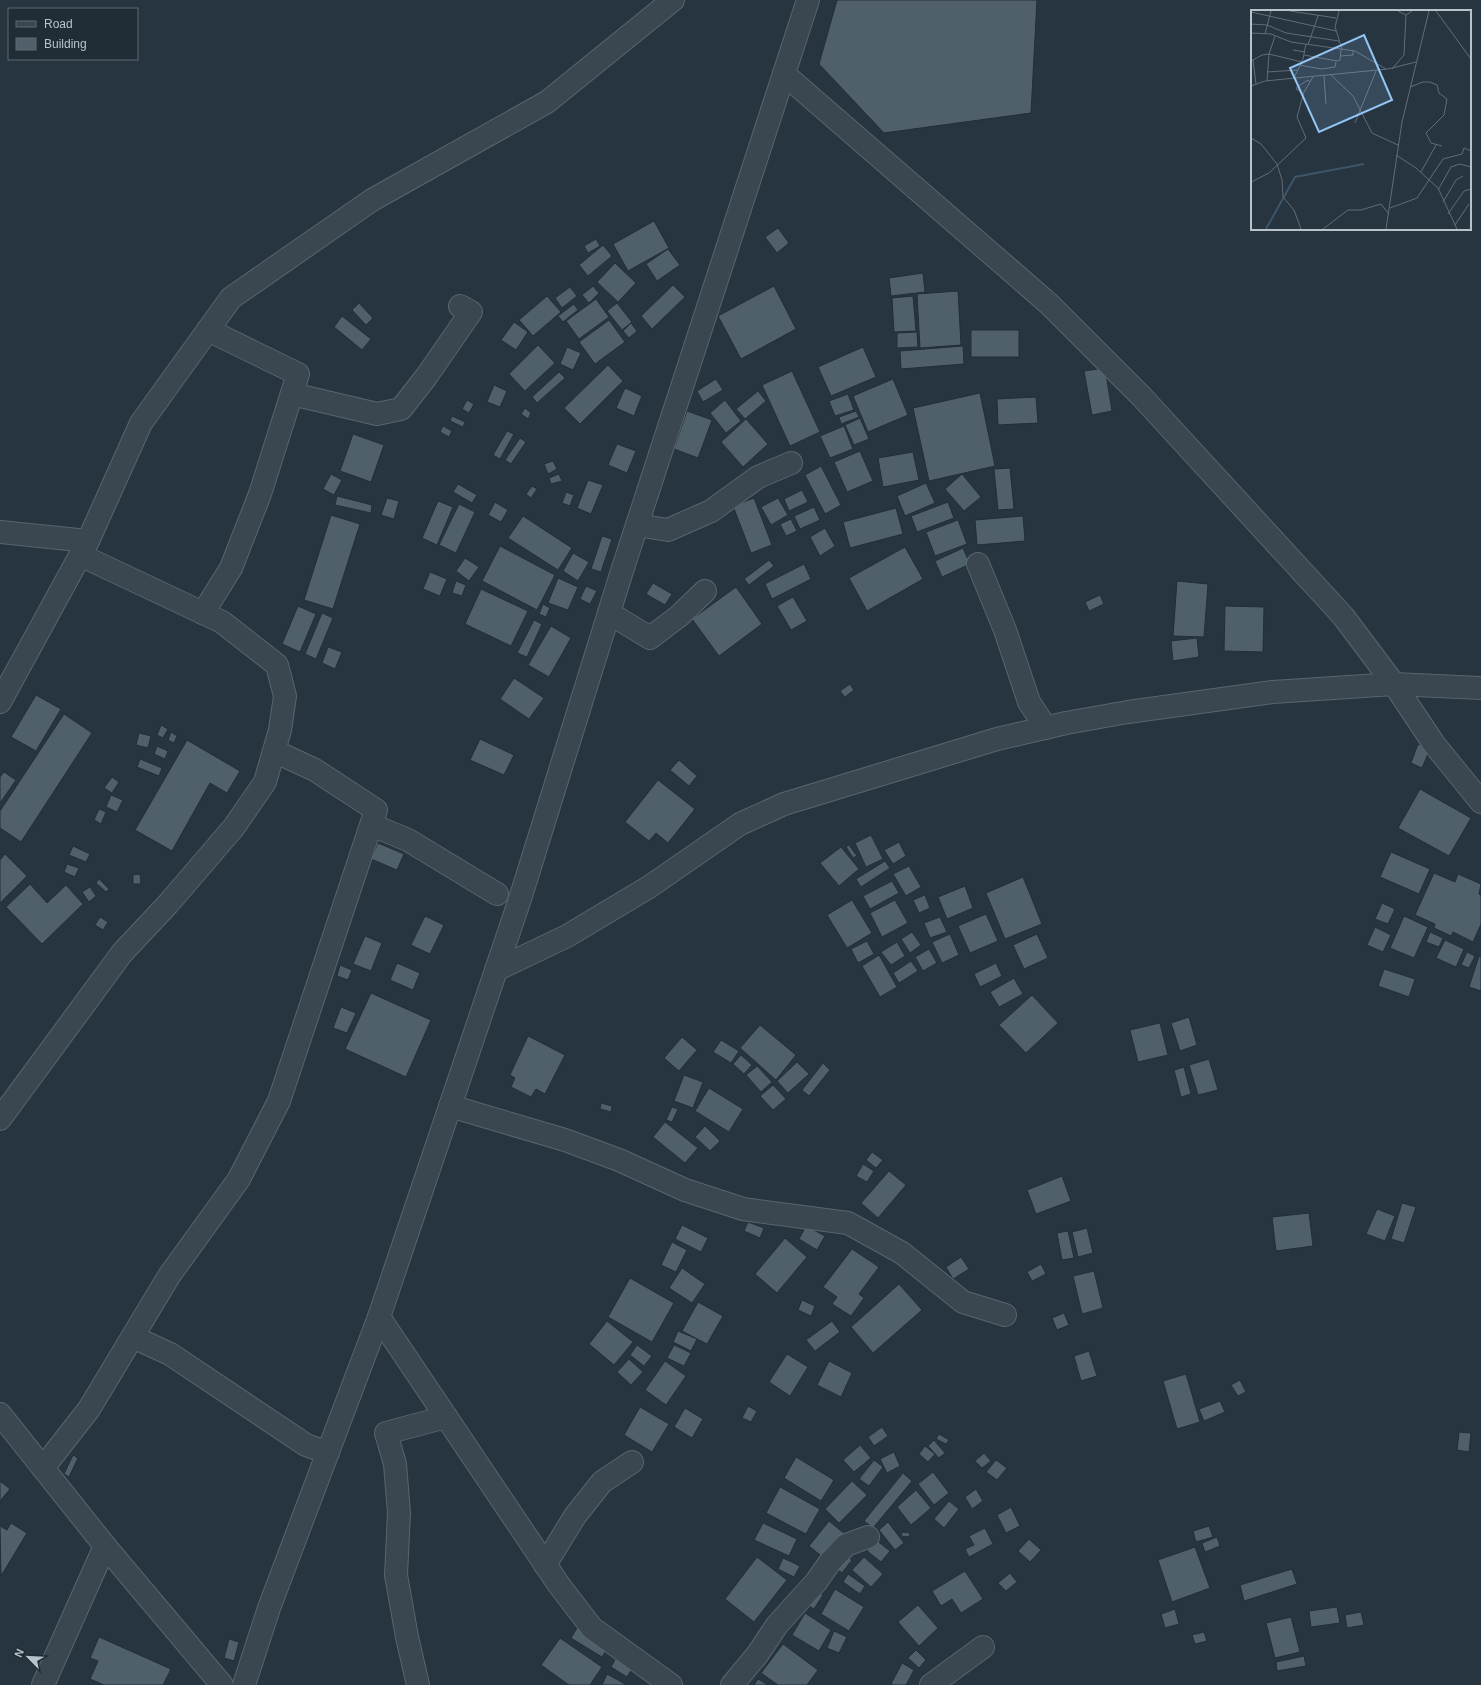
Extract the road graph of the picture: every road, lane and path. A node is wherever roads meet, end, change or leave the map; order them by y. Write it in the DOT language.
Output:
graph roads {
  1 [pos="673,0"];
  2 [pos="808,0"];
  3 [pos="784,74"];
  4 [pos="460,306"];
  5 [pos="208,330"];
  6 [pos="292,394"];
  7 [pos="791,463"];
  8 [pos="637,525"];
  9 [pos="0,532"];
  10 [pos="84,548"];
  11 [pos="978,564"];
  12 [pos="705,591"];
  13 [pos="203,613"];
  14 [pos="609,613"];
  15 [pos="1394,684"];
  16 [pos="1481,688"];
  17 [pos="0,702"];
  18 [pos="1046,728"];
  19 [pos="274,751"];
  20 [pos="1481,802"];
  21 [pos="372,825"];
  22 [pos="497,894"];
  23 [pos="496,970"];
  24 [pos="450,1106"];
  25 [pos="0,1119"];
  26 [pos="1005,1315"];
  27 [pos="379,1317"];
  28 [pos="132,1337"];
  29 [pos="0,1414"];
  30 [pos="446,1417"];
  31 [pos="328,1453"];
  32 [pos="632,1462"];
  33 [pos="43,1468"];
  34 [pos="868,1537"];
  35 [pos="105,1546"];
  36 [pos="545,1565"];
  37 [pos="983,1647"];
  38 [pos="43,1685"];
  39 [pos="222,1685"];
  40 [pos="244,1685"];
  41 [pos="418,1685"];
  42 [pos="671,1685"];
  43 [pos="732,1685"];
  44 [pos="931,1685"];
  1 -- 5 [label="street"];
  2 -- 3 [label="street"];
  3 -- 8 [label="street"];
  3 -- 15 [label="street"];
  4 -- 6 [label="street"];
  5 -- 6 [label="street"];
  5 -- 10 [label="street"];
  6 -- 13 [label="street"];
  7 -- 8 [label="street"];
  8 -- 14 [label="street"];
  9 -- 10 [label="street"];
  10 -- 13 [label="street"];
  10 -- 17 [label="street"];
  11 -- 18 [label="street"];
  12 -- 14 [label="street"];
  13 -- 19 [label="street"];
  14 -- 23 [label="street"];
  15 -- 16 [label="street"];
  15 -- 18 [label="street"];
  15 -- 20 [label="street"];
  18 -- 23 [label="street"];
  19 -- 21 [label="street"];
  19 -- 25 [label="street"];
  21 -- 22 [label="street"];
  21 -- 28 [label="street"];
  23 -- 24 [label="street"];
  24 -- 26 [label="street"];
  24 -- 27 [label="street"];
  27 -- 30 [label="street"];
  27 -- 31 [label="street"];
  28 -- 31 [label="street"];
  28 -- 33 [label="street"];
  29 -- 33 [label="street"];
  30 -- 36 [label="street"];
  30 -- 41 [label="street"];
  31 -- 40 [label="street"];
  32 -- 36 [label="street"];
  33 -- 35 [label="street"];
  34 -- 43 [label="street"];
  35 -- 38 [label="street"];
  35 -- 39 [label="street"];
  36 -- 42 [label="street"];
  37 -- 44 [label="street"];
}
